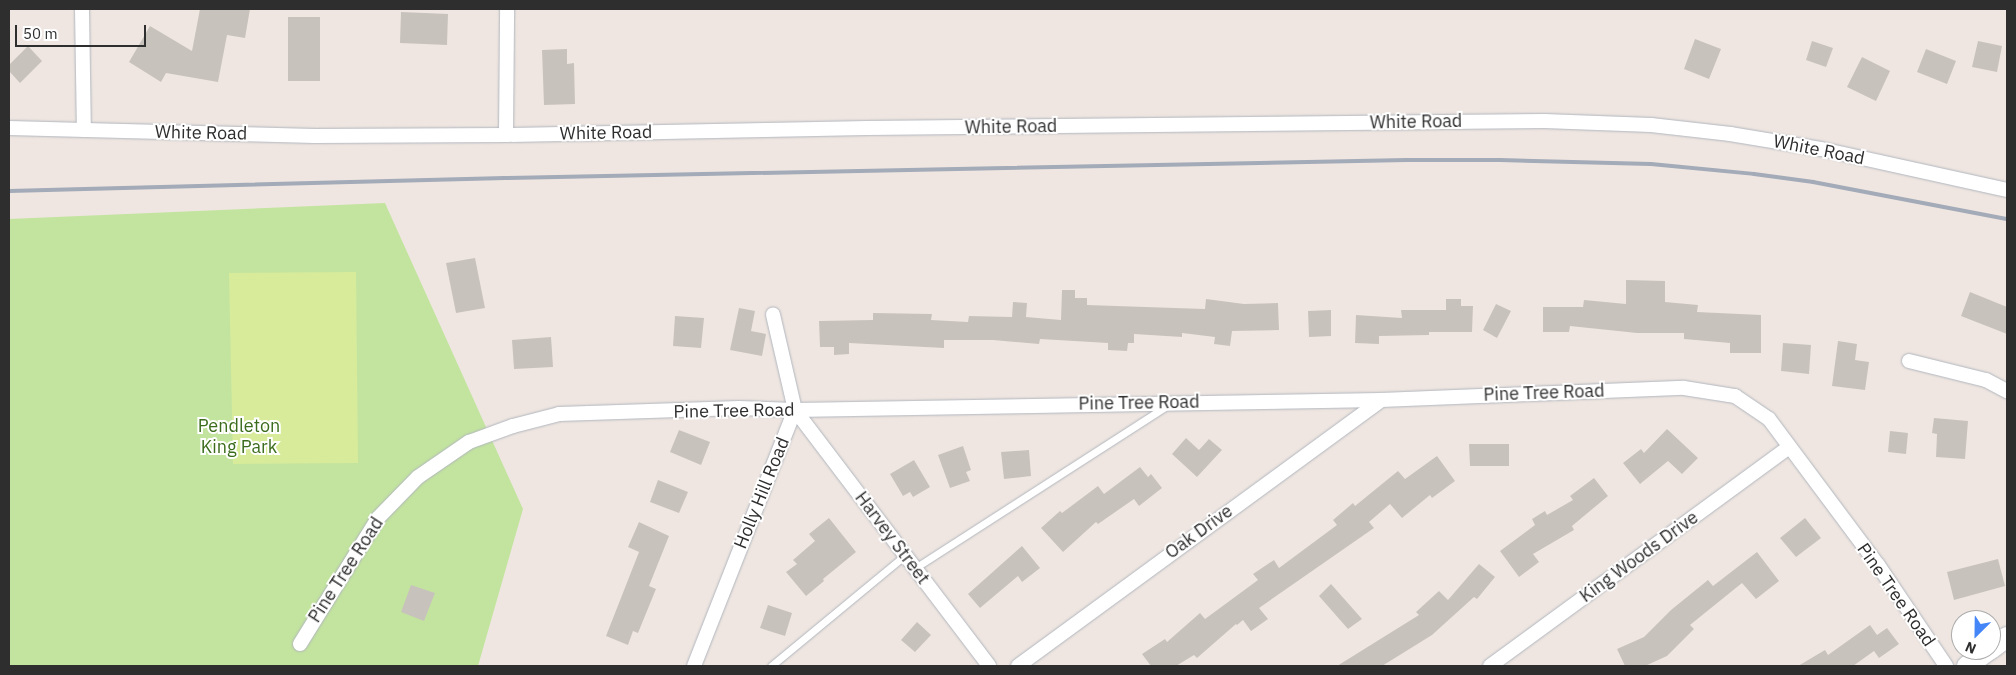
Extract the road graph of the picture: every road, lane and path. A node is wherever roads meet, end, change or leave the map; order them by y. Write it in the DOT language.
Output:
graph roads {
  1 [pos="82,9"];
  2 [pos="507,9"];
  3 [pos="9,128"];
  4 [pos="84,130"];
  5 [pos="506,135"];
  6 [pos="2007,190"];
  7 [pos="773,315"];
  8 [pos="1909,361"];
  9 [pos="2007,391"];
  10 [pos="1380,400"];
  11 [pos="1172,402"];
  12 [pos="795,410"];
  13 [pos="1788,448"];
  14 [pos="905,555"];
  15 [pos="914,568"];
  16 [pos="300,644"];
  17 [pos="694,666"];
  18 [pos="771,666"];
  19 [pos="989,666"];
  20 [pos="1018,666"];
  21 [pos="1490,666"];
  22 [pos="1946,666"];
  1 -- 4 [label="street"];
  2 -- 5 [label="street"];
  3 -- 4 [label="street, White Road"];
  4 -- 5 [label="street, White Road"];
  5 -- 6 [label="street, White Road"];
  7 -- 12 [label="street"];
  8 -- 9 [label="street"];
  10 -- 11 [label="street, Pine Tree Road"];
  10 -- 13 [label="street, Pine Tree Road"];
  10 -- 20 [label="street, Oak Drive"];
  11 -- 12 [label="street, Pine Tree Road"];
  11 -- 15 [label="lane"];
  12 -- 14 [label="street, Harvey Street"];
  12 -- 16 [label="street, Pine Tree Road"];
  12 -- 17 [label="street, Holly Hill Road"];
  13 -- 21 [label="street, King Woods Drive"];
  13 -- 22 [label="street, Pine Tree Road"];
  14 -- 15 [label="street, Harvey Street"];
  14 -- 18 [label="lane"];
  15 -- 19 [label="street, Harvey Street"];
}
